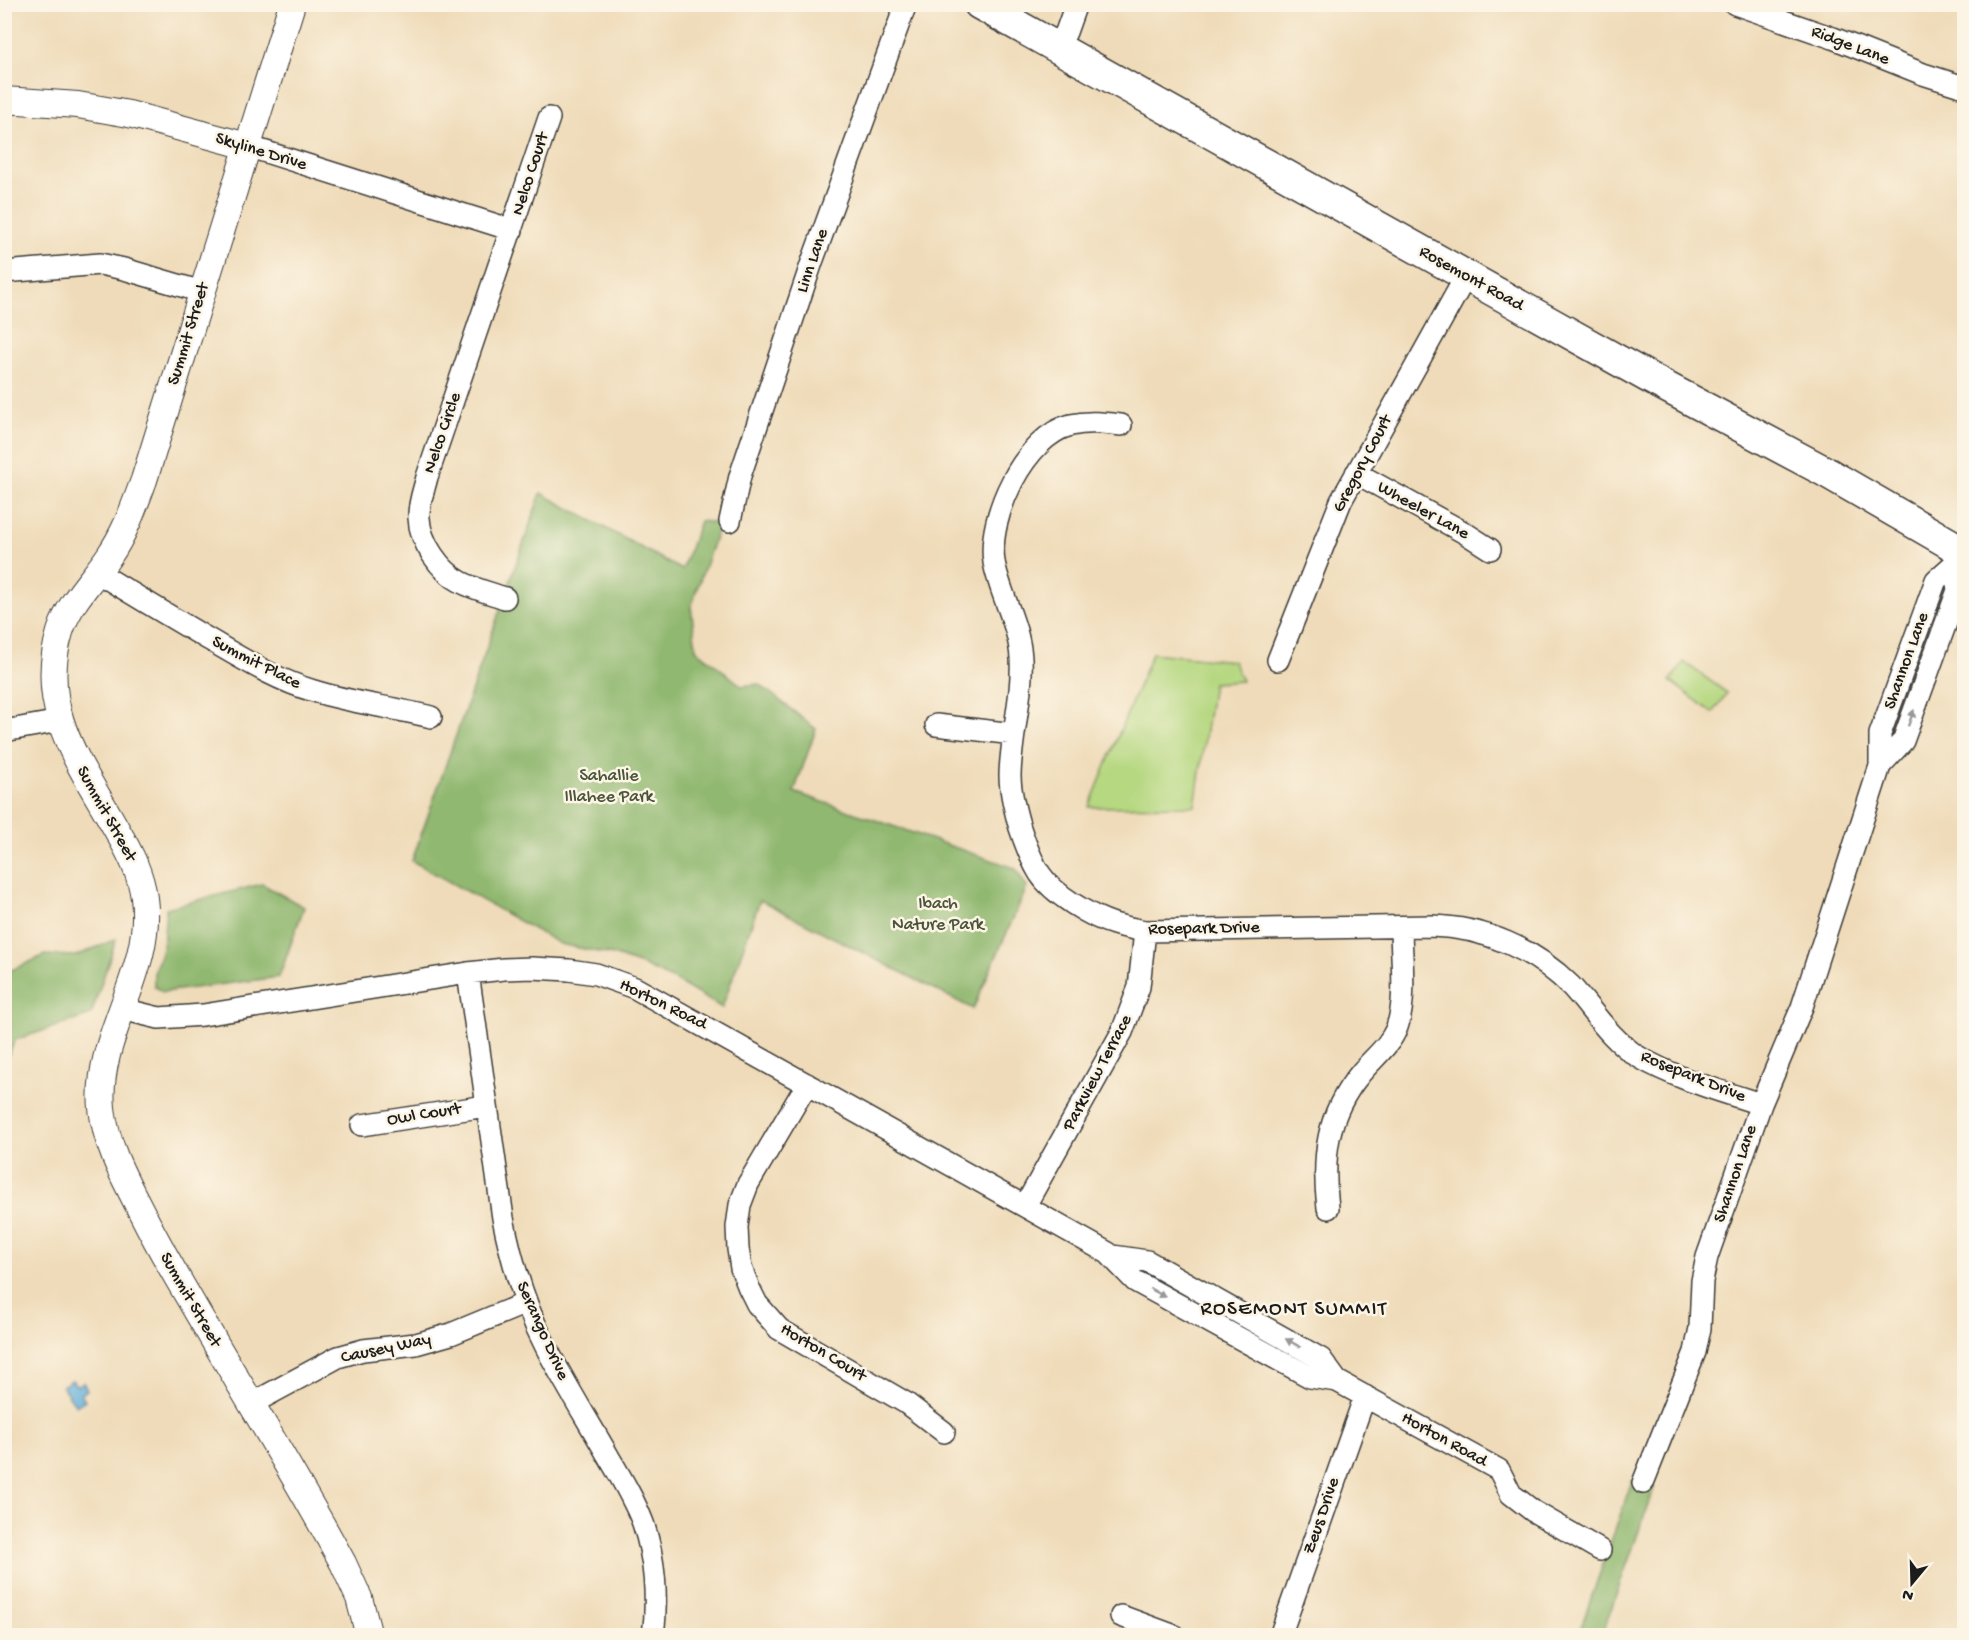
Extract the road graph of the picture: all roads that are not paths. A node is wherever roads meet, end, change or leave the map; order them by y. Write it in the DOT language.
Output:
graph roads {
  1 [pos="292,4"];
  2 [pos="906,4"];
  3 [pos="979,4"];
  4 [pos="1076,4"];
  5 [pos="1735,4"];
  6 [pos="1057,48"];
  7 [pos="1965,87"];
  8 [pos="4,100"];
  9 [pos="549,118"];
  10 [pos="247,146"];
  11 [pos="512,230"];
  12 [pos="4,272"];
  13 [pos="1466,276"];
  14 [pos="202,292"];
  15 [pos="1121,425"];
  16 [pos="1356,473"];
  17 [pos="730,520"];
  18 [pos="1490,549"];
  19 [pos="1960,555"];
  20 [pos="97,572"];
  21 [pos="505,598"];
  22 [pos="1278,660"];
  23 [pos="430,717"];
  24 [pos="60,722"];
  25 [pos="936,724"];
  26 [pos="4,731"];
  27 [pos="1014,734"];
  28 [pos="1401,927"];
  29 [pos="1145,931"];
  30 [pos="468,973"];
  31 [pos="122,1009"];
  32 [pos="807,1083"];
  33 [pos="1761,1104"];
  34 [pos="486,1106"];
  35 [pos="362,1125"];
  36 [pos="1025,1206"];
  37 [pos="1328,1208"];
  38 [pos="526,1303"];
  39 [pos="1365,1396"];
  40 [pos="251,1404"];
  41 [pos="944,1432"];
  42 [pos="1643,1483"];
  43 [pos="1600,1550"];
  44 [pos="1120,1616"];
  45 [pos="369,1635"];
  46 [pos="653,1635"];
  47 [pos="1176,1635"];
  48 [pos="1280,1635"];
  1 -- 10 [label="street, Summit Street"];
  2 -- 17 [label="street, Linn Lane"];
  3 -- 6 [label="main road, Rosemont Road"];
  4 -- 6 [label="street"];
  5 -- 7 [label="street, Ridge Lane"];
  6 -- 13 [label="main road, Rosemont Road"];
  8 -- 10 [label="street, Skyline Drive"];
  9 -- 11 [label="street, Nelco Court"];
  10 -- 11 [label="street, Skyline Drive"];
  10 -- 14 [label="street, Summit Street"];
  11 -- 21 [label="street, Nelco Circle"];
  12 -- 14 [label="street"];
  13 -- 16 [label="street, Gregory Court"];
  13 -- 19 [label="main road, Rosemont Road"];
  14 -- 20 [label="street, Summit Street"];
  15 -- 27 [label="street, Rosepark Drive"];
  16 -- 18 [label="street, Wheeler Lane"];
  16 -- 22 [label="street, Gregory Court"];
  19 -- 33 [label="street, Shannon Lane"];
  20 -- 23 [label="street, Summit Place"];
  20 -- 24 [label="street, Summit Street"];
  24 -- 26 [label="street"];
  24 -- 31 [label="street, Summit Street"];
  25 -- 27 [label="street"];
  27 -- 29 [label="street, Rosepark Drive"];
  28 -- 29 [label="street, Rosepark Drive"];
  28 -- 33 [label="street, Rosepark Drive"];
  28 -- 37 [label="street"];
  29 -- 36 [label="street, Parkview Terrace"];
  30 -- 31 [label="street, Horton Road"];
  30 -- 32 [label="street, Horton Road"];
  30 -- 34 [label="street, Serango Drive"];
  31 -- 40 [label="street, Summit Street"];
  32 -- 36 [label="street, Horton Road"];
  32 -- 41 [label="street, Horton Court"];
  33 -- 42 [label="street, Shannon Lane"];
  34 -- 35 [label="street, Owl Court"];
  34 -- 38 [label="street, Serango Drive"];
  36 -- 39 [label="street, Horton Road"];
  38 -- 40 [label="street, Causey Way"];
  38 -- 46 [label="street, Serango Drive"];
  39 -- 43 [label="street, Horton Road"];
  39 -- 48 [label="street, Zeus Drive"];
  40 -- 45 [label="street, Summit Street"];
  44 -- 47 [label="street"];
}
